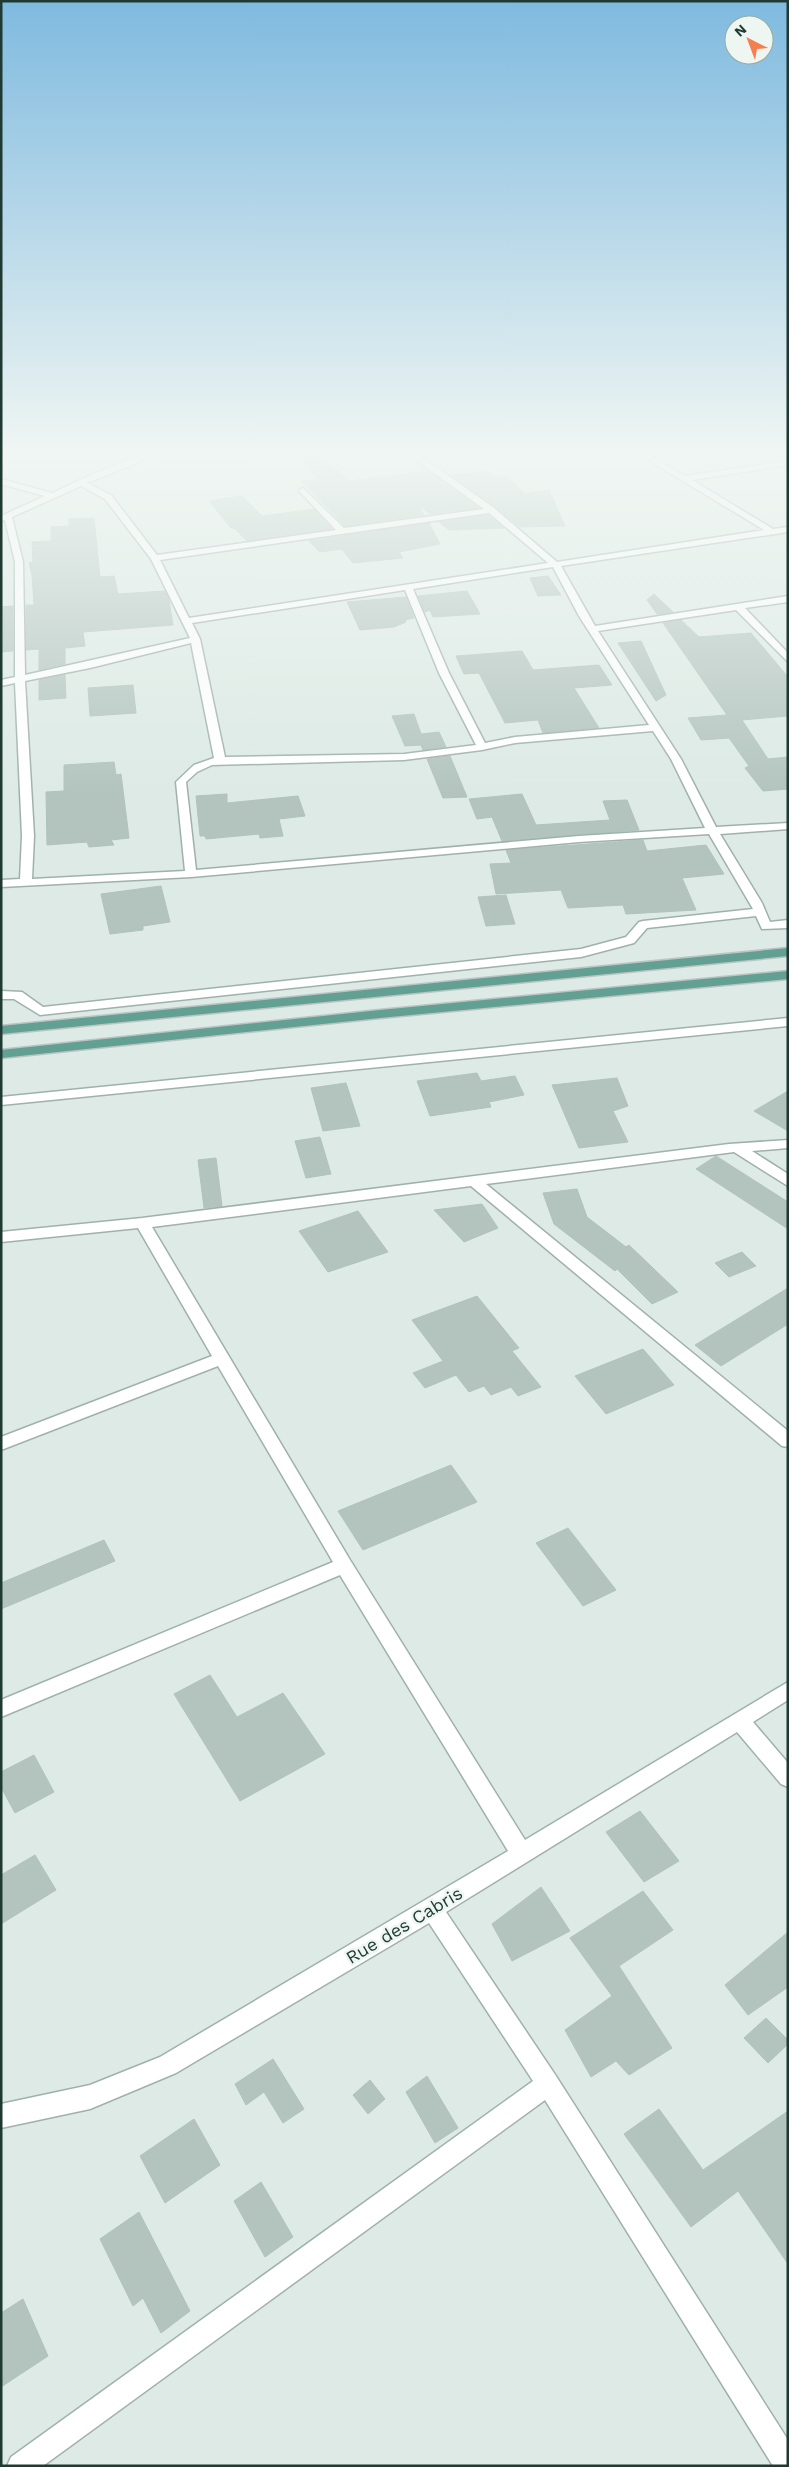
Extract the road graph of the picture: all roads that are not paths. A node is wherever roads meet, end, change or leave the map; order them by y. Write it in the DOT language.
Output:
graph roads {
  1 [pos="19,564"];
  2 [pos="158,564"];
  3 [pos="562,564"];
  4 [pos="556,565"];
  5 [pos="408,588"];
  6 [pos="788,599"];
  7 [pos="739,607"];
  8 [pos="186,622"];
  9 [pos="592,629"];
  10 [pos="194,639"];
  11 [pos="788,659"];
  12 [pos="20,680"];
  13 [pos="1,683"];
  14 [pos="654,728"];
  15 [pos="482,747"];
  16 [pos="220,760"];
  17 [pos="788,826"];
  18 [pos="713,832"];
  19 [pos="191,874"];
  20 [pos="26,882"];
  21 [pos="1,884"];
  22 [pos="760,912"];
  23 [pos="788,924"];
  24 [pos="788,952"];
  25 [pos="788,975"];
  26 [pos="1,995"];
  27 [pos="788,1022"];
  28 [pos="1,1030"];
  29 [pos="1,1054"];
  30 [pos="1,1101"];
  31 [pos="788,1144"];
  32 [pos="737,1148"];
  33 [pos="474,1181"];
  34 [pos="788,1181"];
  35 [pos="142,1223"];
  36 [pos="1,1238"];
  37 [pos="223,1358"];
  38 [pos="788,1441"];
  39 [pos="1,1444"];
  40 [pos="344,1565"];
  41 [pos="788,1690"];
  42 [pos="1,1709"];
  43 [pos="740,1721"];
  44 [pos="788,1778"];
  45 [pos="522,1854"];
  46 [pos="432,1909"];
  47 [pos="548,2084"];
  48 [pos="1,2116"];
  49 [pos="788,2465"];
  50 [pos="20,2466"];
  1 -- 12 [label="street"];
  2 -- 8 [label="street"];
  3 -- 4 [label="street"];
  4 -- 5 [label="street"];
  4 -- 9 [label="street"];
  5 -- 8 [label="street"];
  5 -- 15 [label="street"];
  6 -- 7 [label="street"];
  7 -- 9 [label="street"];
  7 -- 11 [label="street"];
  8 -- 10 [label="street"];
  9 -- 14 [label="street"];
  10 -- 12 [label="street"];
  10 -- 16 [label="street"];
  12 -- 13 [label="street"];
  12 -- 20 [label="street"];
  14 -- 15 [label="street"];
  14 -- 18 [label="street"];
  15 -- 16 [label="street"];
  16 -- 19 [label="street"];
  17 -- 18 [label="street"];
  18 -- 19 [label="street"];
  18 -- 22 [label="street"];
  19 -- 20 [label="street"];
  20 -- 21 [label="street"];
  22 -- 23 [label="street"];
  22 -- 26 [label="street"];
  24 -- 28 [label="main road"];
  25 -- 29 [label="main road"];
  27 -- 30 [label="street"];
  31 -- 32 [label="street"];
  32 -- 33 [label="street"];
  32 -- 34 [label="street"];
  33 -- 35 [label="street"];
  33 -- 38 [label="street"];
  35 -- 36 [label="street"];
  35 -- 37 [label="street"];
  37 -- 39 [label="street"];
  37 -- 40 [label="street"];
  40 -- 42 [label="street"];
  40 -- 45 [label="street"];
  41 -- 43 [label="street, Rue des Cabris"];
  43 -- 44 [label="street"];
  43 -- 45 [label="street, Rue des Cabris"];
  45 -- 46 [label="street, Rue des Cabris"];
  46 -- 47 [label="street"];
  46 -- 48 [label="street, Rue des Cabris"];
  47 -- 49 [label="street"];
  47 -- 50 [label="street"];
}
